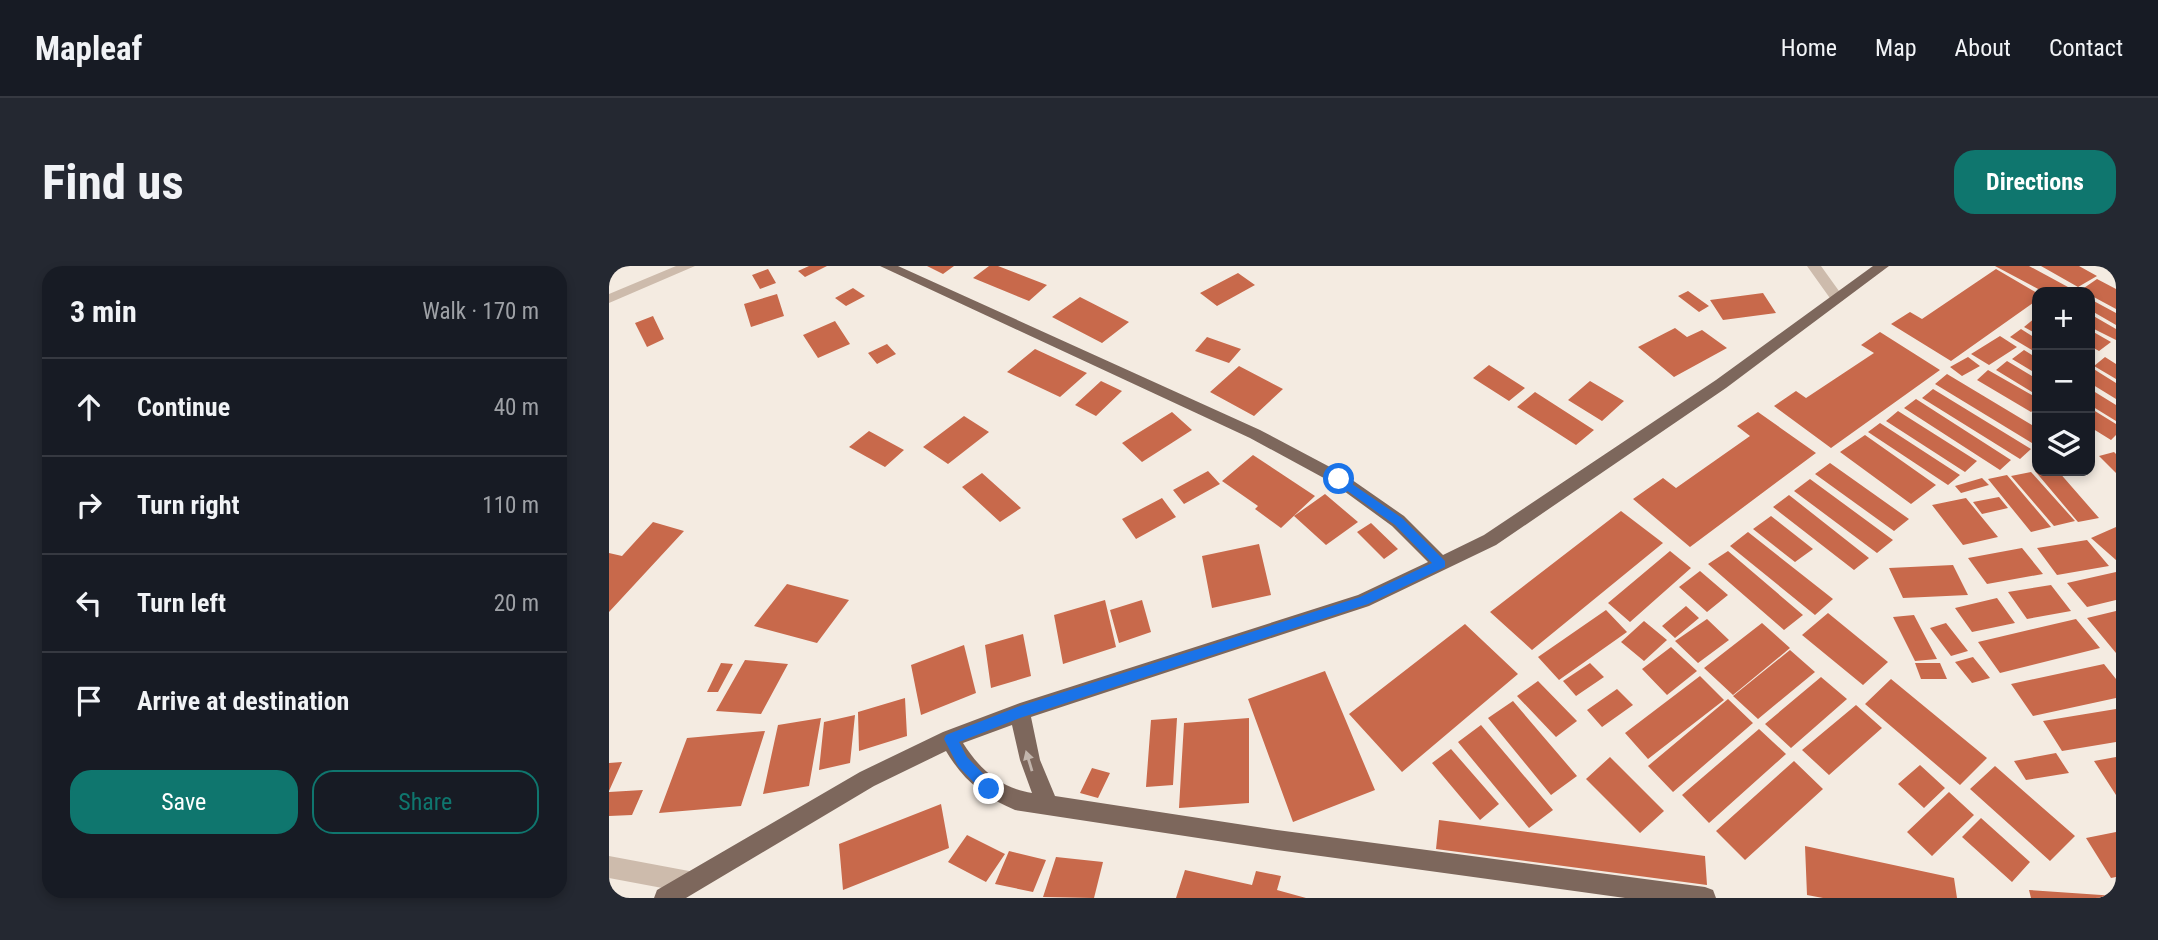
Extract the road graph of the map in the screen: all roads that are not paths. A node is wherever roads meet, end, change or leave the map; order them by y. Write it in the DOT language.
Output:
graph roads {
  1 [pos="688,266"];
  2 [pos="887,266"];
  3 [pos="1814,266"];
  4 [pos="1882,266"];
  5 [pos="1837,298"];
  6 [pos="609,299"];
  7 [pos="1441,564"];
  8 [pos="1020,712"];
  9 [pos="950,739"];
  10 [pos="1049,806"];
  11 [pos="609,867"];
  12 [pos="689,882"];
  13 [pos="1672,895"];
  14 [pos="665,898"];
  15 [pos="1705,898"];
  1 -- 6 [label="street"];
  2 -- 7 [label="main road"];
  3 -- 5 [label="street"];
  4 -- 5 [label="main road"];
  5 -- 7 [label="main road"];
  7 -- 8 [label="main road"];
  8 -- 9 [label="main road"];
  10 -- 8 [label="main road, one-way"];
  9 -- 10 [label="main road"];
  9 -- 12 [label="main road"];
  10 -- 13 [label="main road"];
  11 -- 12 [label="street"];
  12 -- 14 [label="main road"];
  13 -- 15 [label="main road"];
}
